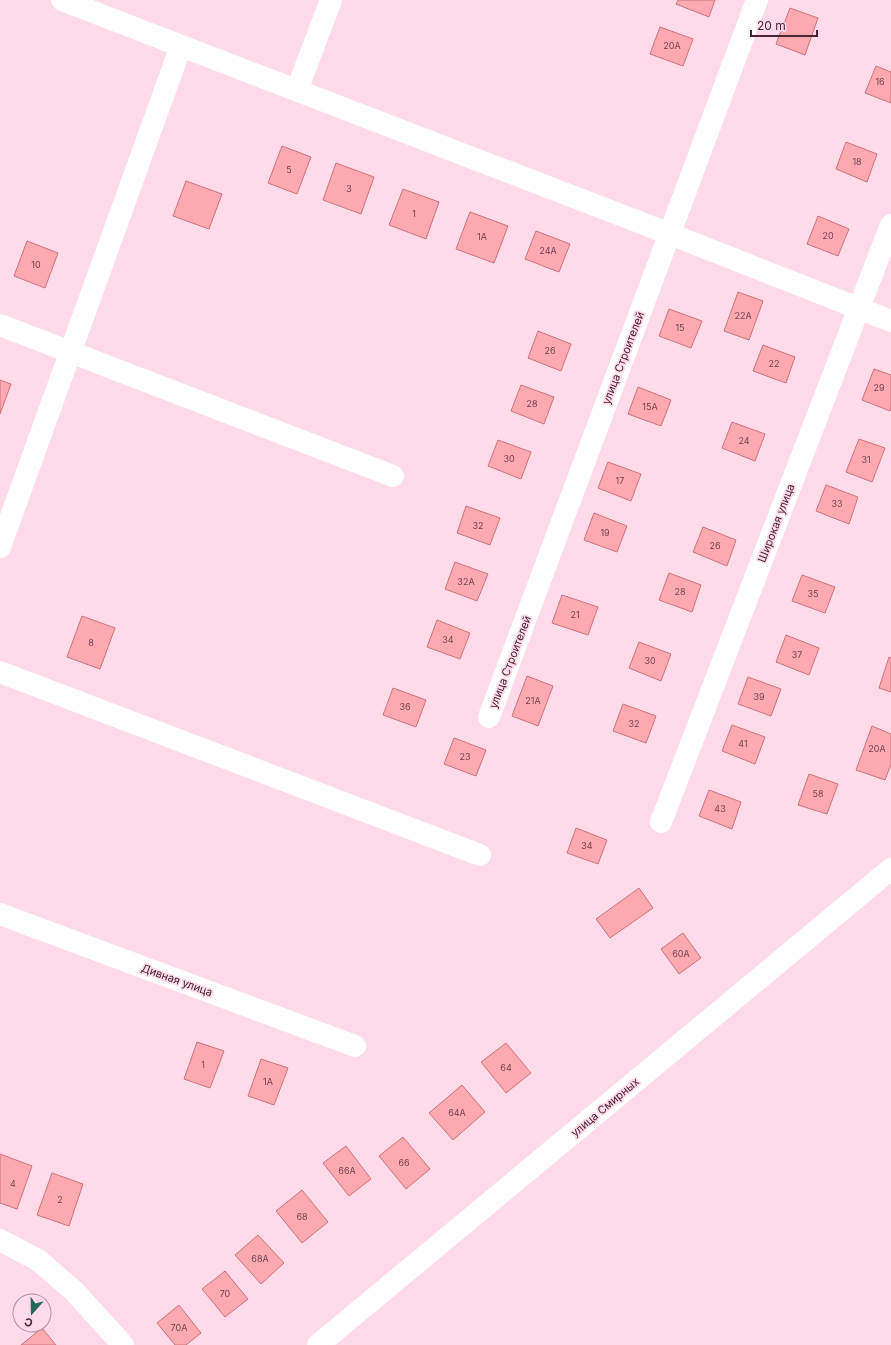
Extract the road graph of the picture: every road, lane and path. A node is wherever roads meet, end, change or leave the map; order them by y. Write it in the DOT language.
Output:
graph roads {
  1 [pos="62,0"];
  2 [pos="331,0"];
  3 [pos="757,0"];
  4 [pos="181,46"];
  5 [pos="297,90"];
  6 [pos="891,224"];
  7 [pos="670,234"];
  8 [pos="859,309"];
  9 [pos="891,321"];
  10 [pos="0,325"];
  11 [pos="71,351"];
  12 [pos="393,476"];
  13 [pos="0,547"];
  14 [pos="0,672"];
  15 [pos="489,717"];
  16 [pos="661,822"];
  17 [pos="480,855"];
  18 [pos="891,869"];
  19 [pos="0,914"];
  20 [pos="355,1046"];
  21 [pos="0,1240"];
  22 [pos="123,1345"];
  23 [pos="318,1345"];
  1 -- 4 [label="street"];
  2 -- 5 [label="street"];
  3 -- 7 [label="street, улица Строителей"];
  4 -- 5 [label="street"];
  4 -- 11 [label="street"];
  5 -- 7 [label="street"];
  6 -- 8 [label="street, Широкая улица"];
  7 -- 8 [label="street"];
  7 -- 15 [label="street, улица Строителей"];
  8 -- 9 [label="street"];
  8 -- 16 [label="street, Широкая улица"];
  10 -- 11 [label="street"];
  11 -- 12 [label="street"];
  11 -- 13 [label="street"];
  14 -- 17 [label="street"];
  18 -- 23 [label="street, улица Смирных"];
  19 -- 20 [label="street, Дивная улица"];
  21 -- 22 [label="street"];
}
